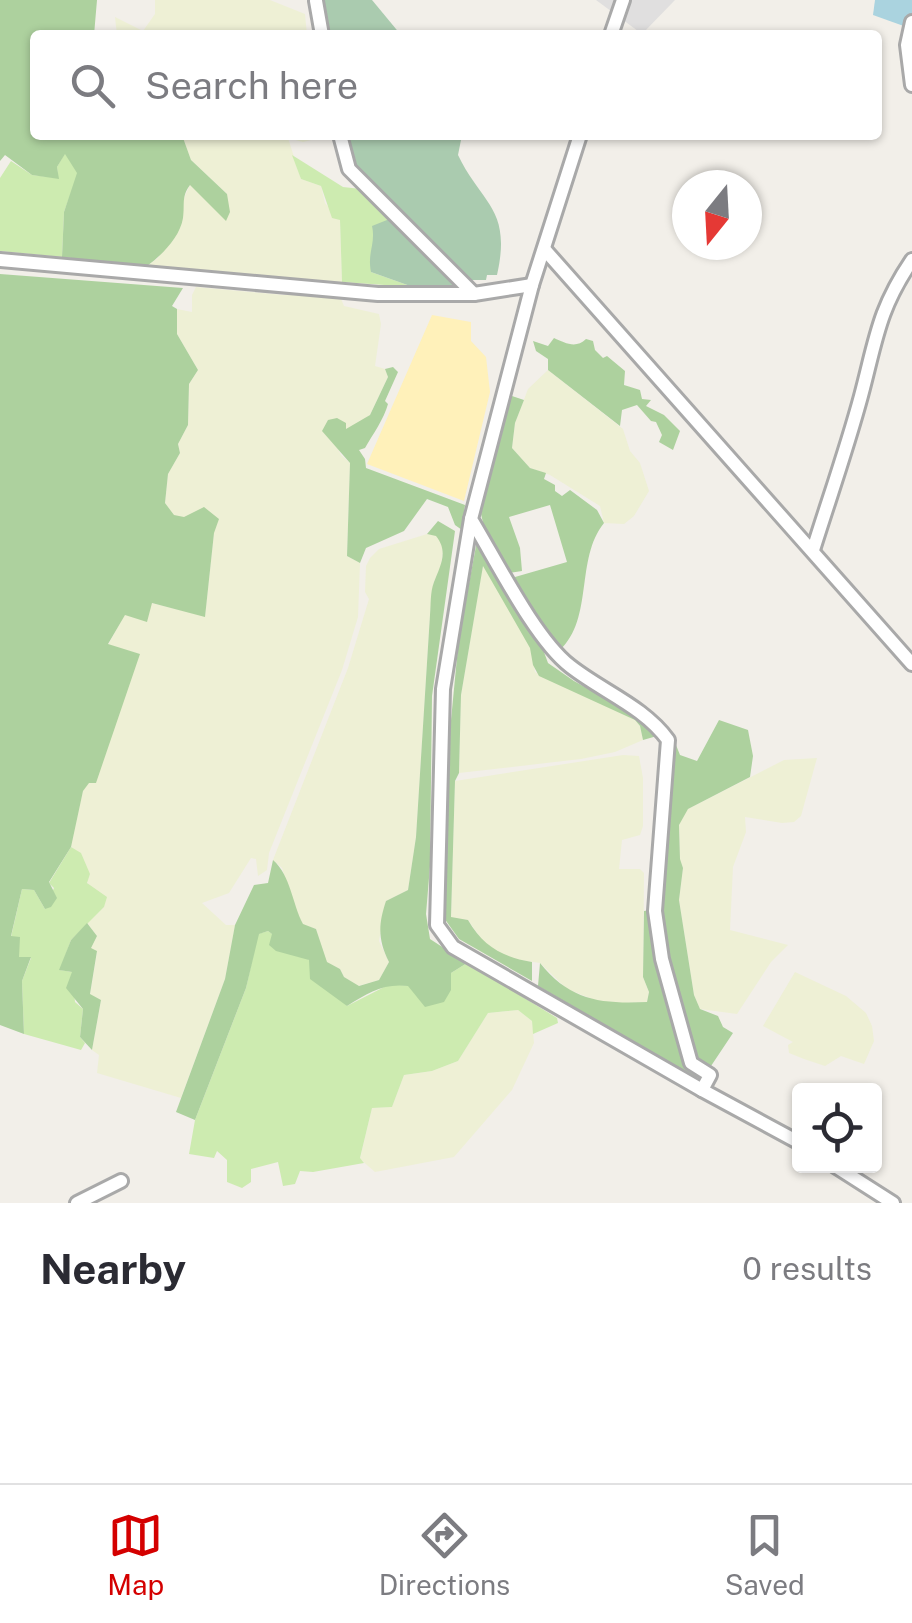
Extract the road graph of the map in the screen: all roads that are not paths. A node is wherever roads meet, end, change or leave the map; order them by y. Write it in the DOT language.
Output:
graph roads {
  1 [pos="316,0"];
  2 [pos="623,0"];
  3 [pos="912,22"];
  4 [pos="321,30"];
  5 [pos="613,30"];
  6 [pos="912,85"];
  7 [pos="341,140"];
  8 [pos="578,140"];
  9 [pos="545,250"];
  10 [pos="0,260"];
  11 [pos="912,260"];
  12 [pos="532,286"];
  13 [pos="474,294"];
  14 [pos="471,520"];
  15 [pos="813,550"];
  16 [pos="912,664"];
  17 [pos="702,1090"];
  18 [pos="792,1139"];
  19 [pos="846,1173"];
  20 [pos="121,1181"];
  21 [pos="76,1203"];
  22 [pos="894,1203"];
  1 -- 4 [label="street"];
  2 -- 5 [label="street"];
  3 -- 6 [label="street"];
  7 -- 13 [label="street"];
  8 -- 9 [label="street"];
  9 -- 12 [label="street"];
  9 -- 15 [label="street"];
  10 -- 13 [label="street"];
  11 -- 15 [label="street"];
  12 -- 13 [label="street"];
  12 -- 14 [label="street"];
  14 -- 17 [label="street"];
  14 -- 17 [label="street"];
  15 -- 16 [label="street"];
  17 -- 18 [label="street"];
  19 -- 22 [label="street"];
  20 -- 21 [label="street"];
}
